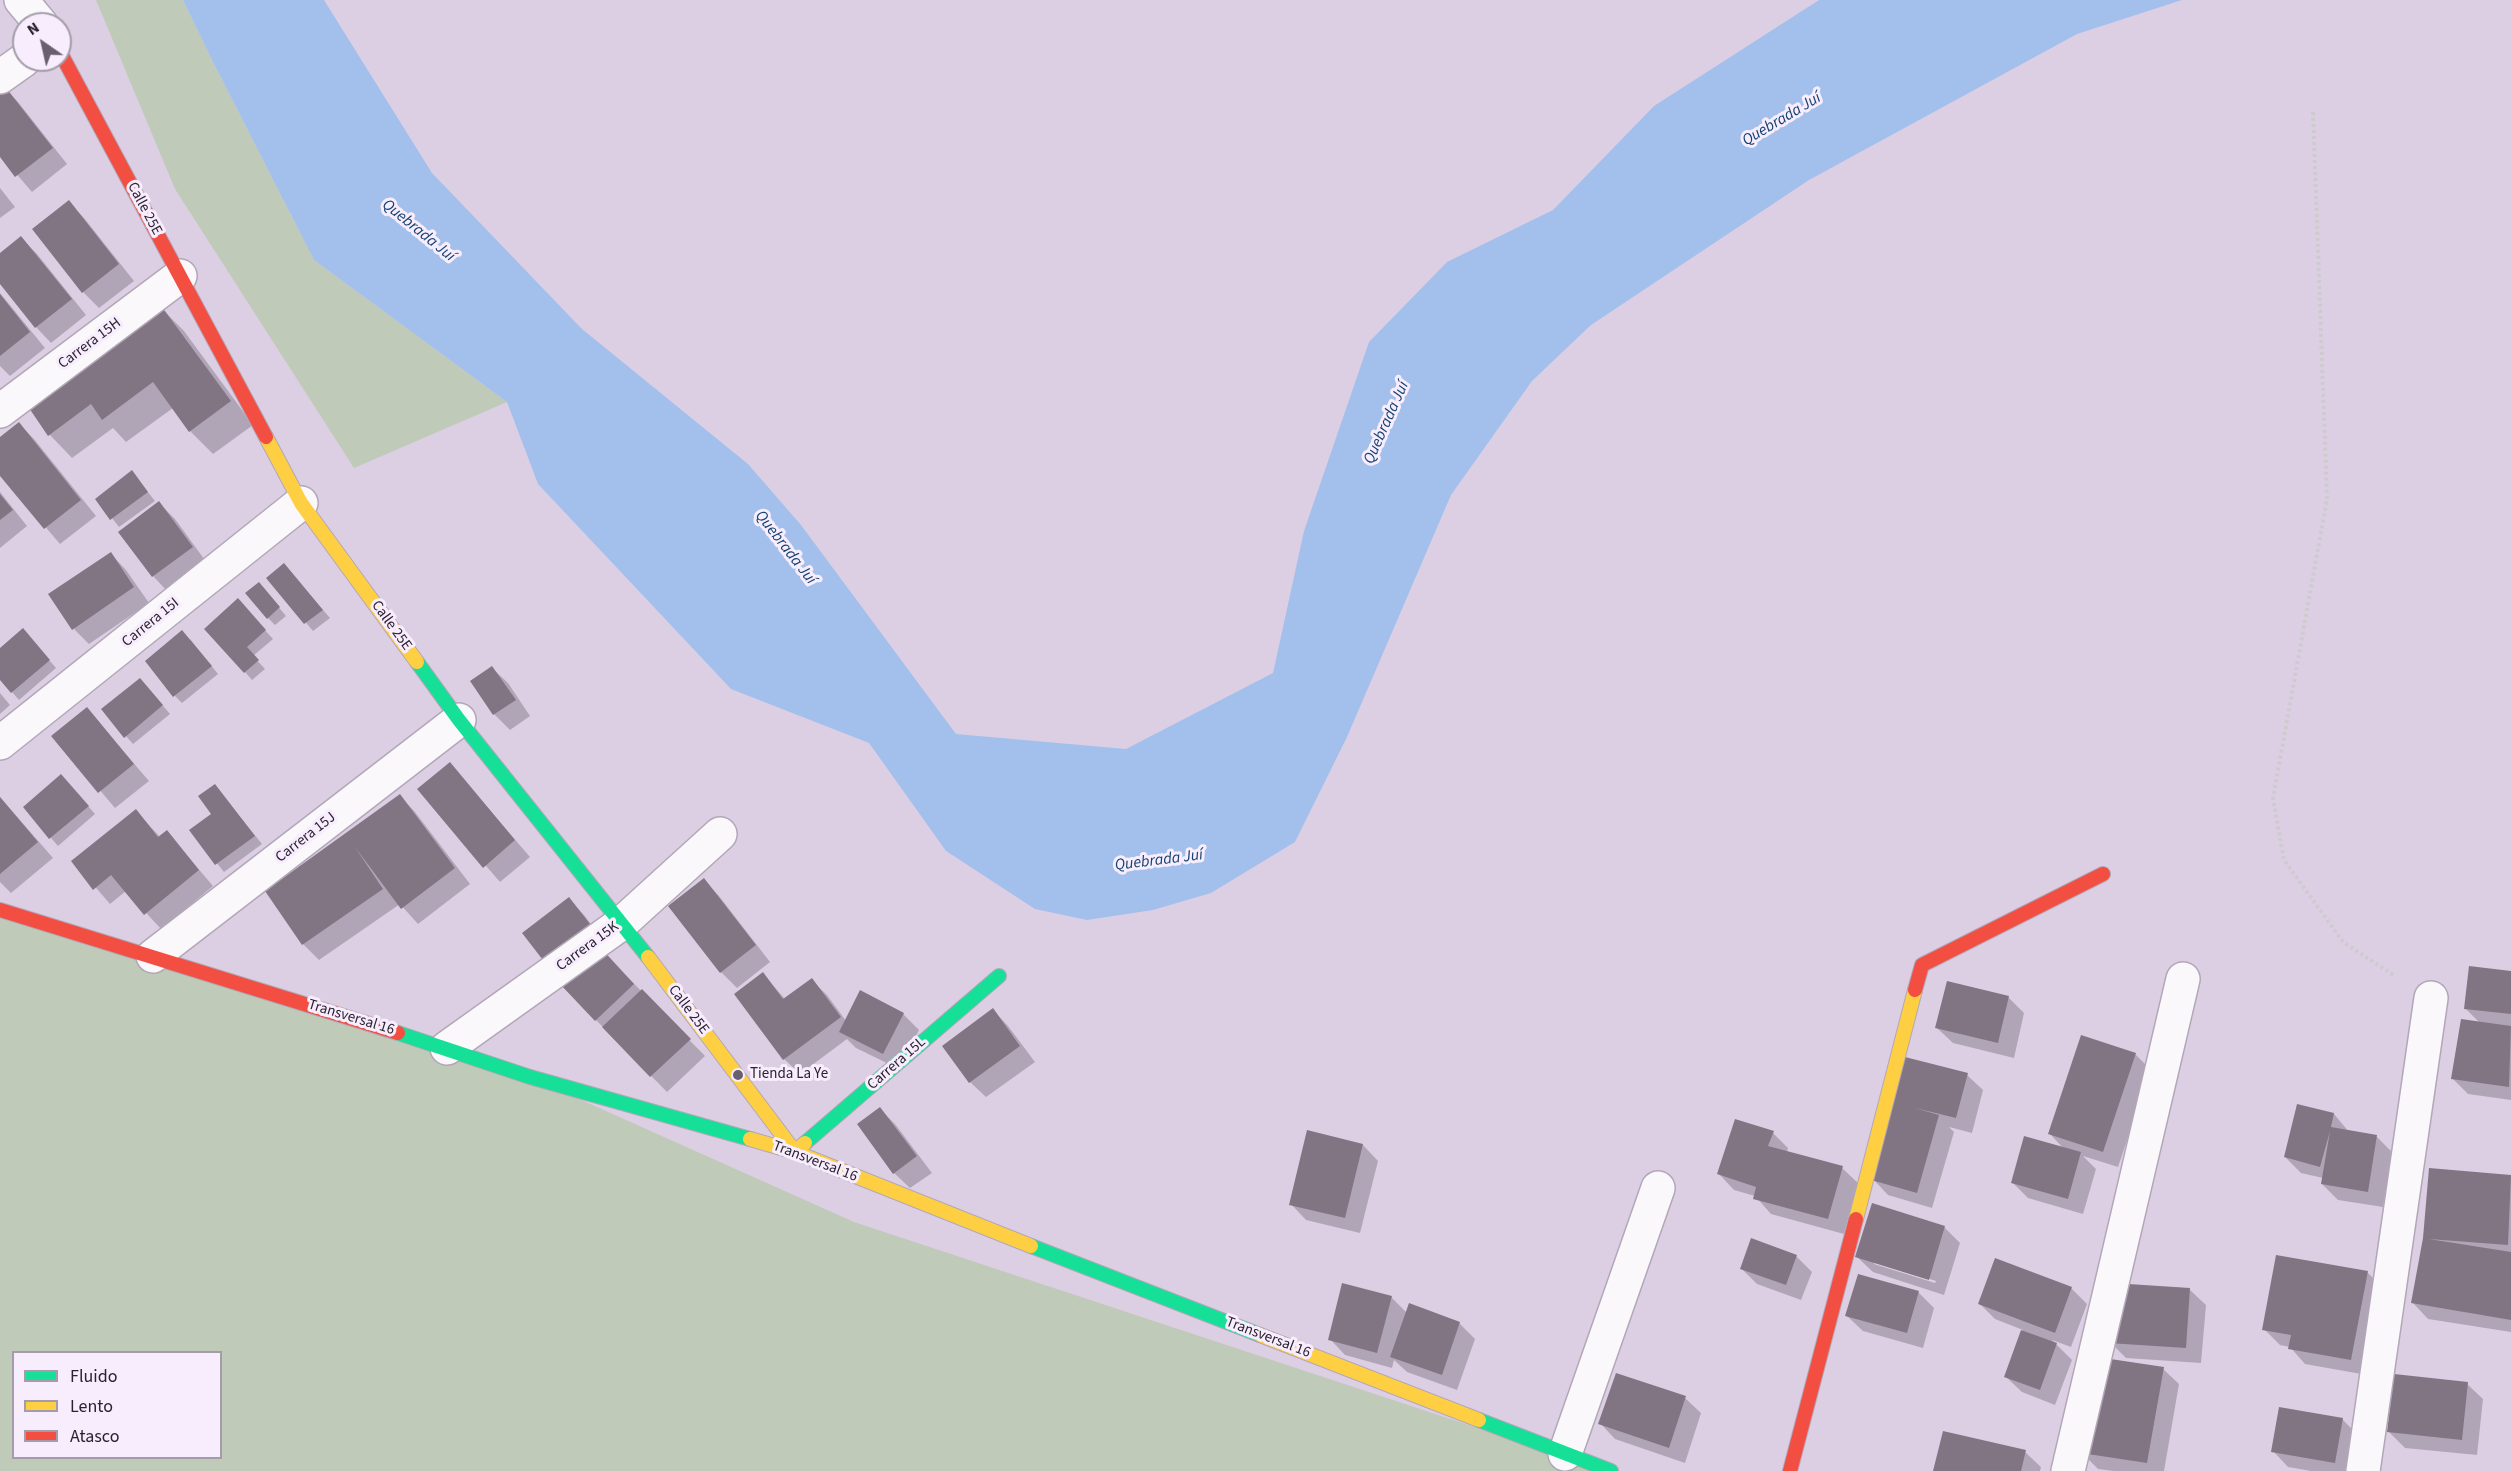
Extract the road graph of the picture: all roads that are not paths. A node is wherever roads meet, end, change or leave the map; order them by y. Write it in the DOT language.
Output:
graph roads {
  1 [pos="21,0"];
  2 [pos="31,12"];
  3 [pos="71,72"];
  4 [pos="180,276"];
  5 [pos="0,411"];
  6 [pos="301,503"];
  7 [pos="459,720"];
  8 [pos="0,743"];
  9 [pos="720,834"];
  10 [pos="2103,874"];
  11 [pos="0,910"];
  12 [pos="622,922"];
  13 [pos="153,956"];
  14 [pos="999,976"];
  15 [pos="2183,979"];
  16 [pos="2431,998"];
  17 [pos="447,1048"];
  18 [pos="795,1152"];
  19 [pos="1658,1188"];
  20 [pos="1565,1454"];
  21 [pos="1611,1471"];
  22 [pos="1790,1471"];
  23 [pos="2068,1471"];
  24 [pos="2363,1471"];
  1 -- 2 [label="street"];
  3 -- 4 [label="street, Calle 25E"];
  4 -- 5 [label="street, Carrera 15H"];
  4 -- 6 [label="street, Calle 25E"];
  6 -- 7 [label="street, Calle 25E"];
  6 -- 8 [label="street, Carrera 15I"];
  7 -- 12 [label="street, Calle 25E"];
  7 -- 13 [label="street, Carrera 15J"];
  9 -- 12 [label="street, Carrera 15K"];
  10 -- 22 [label="street"];
  11 -- 13 [label="street, Transversal 16"];
  12 -- 17 [label="street, Carrera 15K"];
  12 -- 18 [label="street, Calle 25E"];
  13 -- 17 [label="street, Transversal 16"];
  14 -- 18 [label="street, Carrera 15L"];
  15 -- 23 [label="street"];
  16 -- 24 [label="street"];
  17 -- 18 [label="street, Transversal 16"];
  18 -- 20 [label="street, Transversal 16"];
  19 -- 20 [label="street"];
  20 -- 21 [label="street, Transversal 16"];
}
